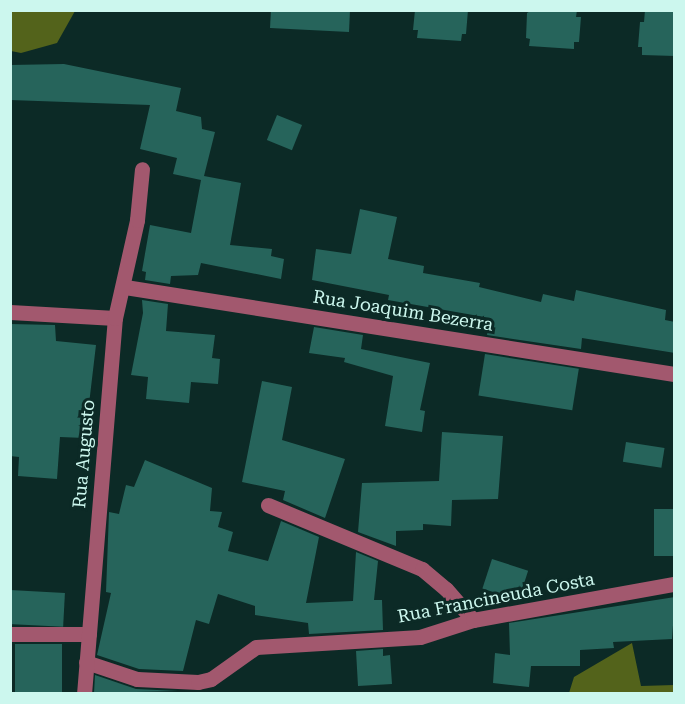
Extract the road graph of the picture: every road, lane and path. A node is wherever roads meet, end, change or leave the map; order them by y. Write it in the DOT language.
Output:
graph roads {
  1 [pos="142,169"];
  2 [pos="124,287"];
  3 [pos="10,312"];
  4 [pos="115,318"];
  5 [pos="675,374"];
  6 [pos="268,505"];
  7 [pos="675,584"];
  8 [pos="473,620"];
  9 [pos="89,633"];
  10 [pos="10,634"];
  11 [pos="86,662"];
  12 [pos="84,693"];
  1 -- 2 [label="street, Rua Augusto"];
  2 -- 4 [label="street, Rua Augusto"];
  2 -- 5 [label="street, Rua Joaquim Bezerra"];
  3 -- 4 [label="street"];
  4 -- 9 [label="street, Rua Augusto"];
  6 -- 8 [label="street"];
  7 -- 8 [label="street, Rua Francineuda Costa"];
  8 -- 11 [label="street, Rua Francineuda Costa"];
  9 -- 10 [label="street"];
  9 -- 11 [label="street, Rua Augusto"];
  11 -- 12 [label="street, Rua Augusto"];
}
